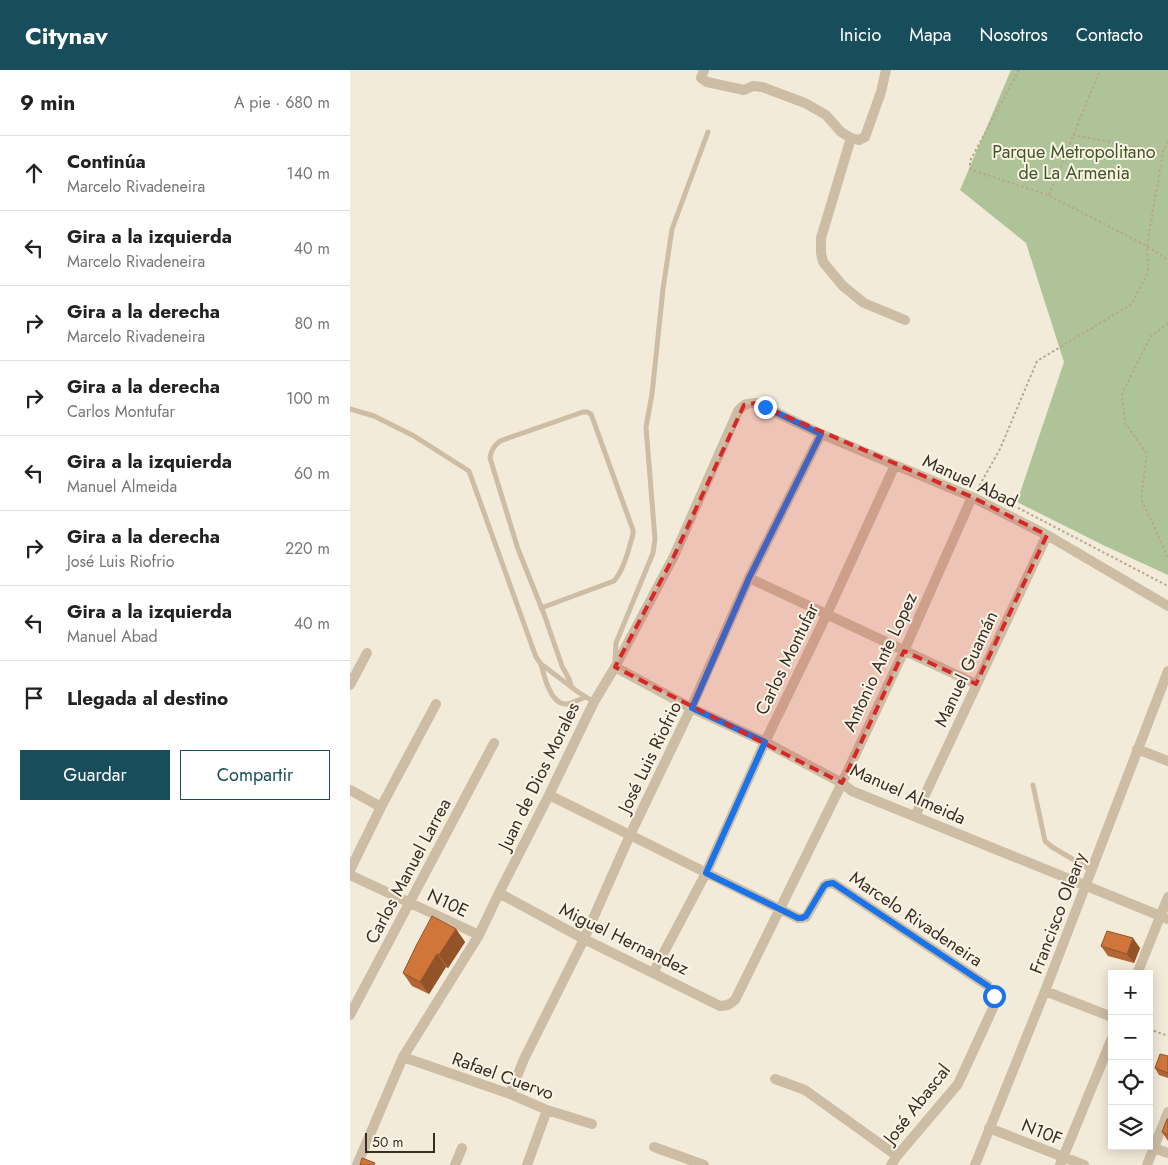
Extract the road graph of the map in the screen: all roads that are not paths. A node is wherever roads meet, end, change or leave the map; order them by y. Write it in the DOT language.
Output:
graph roads {
  1 [pos="704,70"];
  2 [pos="886,70"];
  3 [pos="708,132"];
  4 [pos="851,138"];
  5 [pos="905,320"];
  6 [pos="750,403"];
  7 [pos="350,410"];
  8 [pos="821,434"];
  9 [pos="895,465"];
  10 [pos="972,497"];
  11 [pos="1046,535"];
  12 [pos="749,578"];
  13 [pos="1168,606"];
  14 [pos="542,608"];
  15 [pos="827,614"];
  16 [pos="904,651"];
  17 [pos="367,653"];
  18 [pos="541,664"];
  19 [pos="615,667"];
  20 [pos="1168,671"];
  21 [pos="976,684"];
  22 [pos="350,685"];
  23 [pos="571,685"];
  24 [pos="590,700"];
  25 [pos="436,704"];
  26 [pos="692,708"];
  27 [pos="765,742"];
  28 [pos="494,743"];
  29 [pos="1137,749"];
  30 [pos="1168,761"];
  31 [pos="842,784"];
  32 [pos="1032,785"];
  33 [pos="350,790"];
  34 [pos="549,796"];
  35 [pos="381,807"];
  36 [pos="915,816"];
  37 [pos="630,835"];
  38 [pos="350,870"];
  39 [pos="1092,870"];
  40 [pos="706,873"];
  41 [pos="350,875"];
  42 [pos="1086,886"];
  43 [pos="499,893"];
  44 [pos="1168,897"];
  45 [pos="409,903"];
  46 [pos="780,909"];
  47 [pos="1164,918"];
  48 [pos="479,935"];
  49 [pos="584,939"];
  50 [pos="1139,970"];
  51 [pos="653,972"];
  52 [pos="1045,991"];
  53 [pos="735,1000"];
  54 [pos="993,1008"];
  55 [pos="350,1015"];
  56 [pos="1108,1015"];
  57 [pos="1108,1048"];
  58 [pos="403,1057"];
  59 [pos="775,1079"];
  60 [pos="510,1094"];
  61 [pos="547,1110"];
  62 [pos="1168,1112"];
  63 [pos="592,1124"];
  64 [pos="989,1128"];
  65 [pos="654,1147"];
  66 [pos="462,1148"];
  67 [pos="1154,1148"];
  68 [pos="1168,1153"];
  69 [pos="897,1156"];
  70 [pos="1061,1161"];
  71 [pos="356,1165"];
  72 [pos="455,1165"];
  73 [pos="527,1165"];
  74 [pos="704,1165"];
  75 [pos="891,1165"];
  76 [pos="975,1165"];
  77 [pos="1084,1165"];
  78 [pos="1147,1165"];
  1 -- 4 [label="street"];
  2 -- 4 [label="street"];
  3 -- 19 [label="lane"];
  4 -- 5 [label="street"];
  6 -- 8 [label="street, Manuel Abad"];
  6 -- 19 [label="street, Juan de Dios Morales"];
  7 -- 18 [label="lane"];
  8 -- 9 [label="street, Manuel Abad"];
  8 -- 12 [label="street, José Luis Riofrio"];
  9 -- 10 [label="street, Manuel Abad"];
  9 -- 15 [label="street, Carlos Montufar"];
  10 -- 11 [label="street, Manuel Abad"];
  10 -- 16 [label="street, Antonio Ante Lopez"];
  11 -- 13 [label="street, Manuel Abad"];
  11 -- 21 [label="street, Manuel Guamán"];
  12 -- 15 [label="street"];
  12 -- 26 [label="street, José Luis Riofrio"];
  14 -- 14 [label="lane"];
  14 -- 23 [label="lane"];
  15 -- 16 [label="street"];
  15 -- 27 [label="street, Carlos Montufar"];
  16 -- 21 [label="street"];
  16 -- 31 [label="street, Antonio Ante Lopez"];
  17 -- 22 [label="street"];
  18 -- 23 [label="lane"];
  18 -- 24 [label="lane"];
  19 -- 24 [label="street, Juan de Dios Morales"];
  19 -- 26 [label="street, Manuel Almeida"];
  20 -- 29 [label="street, Francisco Oleary"];
  21 -- 36 [label="street, Manuel Guamán"];
  23 -- 24 [label="lane"];
  24 -- 34 [label="street, Juan de Dios Morales"];
  25 -- 35 [label="street"];
  26 -- 27 [label="street, Manuel Almeida"];
  26 -- 37 [label="street, José Luis Riofrio"];
  27 -- 31 [label="street, Manuel Almeida"];
  27 -- 40 [label="street, Carlos Montufar"];
  28 -- 45 [label="street, Carlos Manuel Larrea"];
  29 -- 30 [label="street"];
  29 -- 39 [label="street, Francisco Oleary"];
  31 -- 36 [label="street, Manuel Almeida"];
  31 -- 46 [label="street, Antonio Ante Lopez"];
  32 -- 39 [label="lane"];
  33 -- 35 [label="street"];
  34 -- 37 [label="street, Marcelo Rivadeneira"];
  34 -- 43 [label="street, Juan de Dios Morales"];
  35 -- 38 [label="street"];
  36 -- 42 [label="street, Manuel Almeida"];
  37 -- 40 [label="street, Marcelo Rivadeneira"];
  37 -- 49 [label="street, José Luis Riofrio"];
  39 -- 42 [label="street, Francisco Oleary"];
  40 -- 46 [label="street, Marcelo Rivadeneira"];
  40 -- 51 [label="street, Carlos Montufar"];
  41 -- 45 [label="street, N10E"];
  42 -- 47 [label="street, Manuel Almeida"];
  42 -- 52 [label="street, Francisco Oleary"];
  43 -- 48 [label="street, Juan de Dios Morales"];
  43 -- 49 [label="street, Miguel Hernandez"];
  44 -- 47 [label="street"];
  45 -- 48 [label="street, N10E"];
  45 -- 55 [label="street, Carlos Manuel Larrea"];
  46 -- 53 [label="street, Antonio Ante Lopez"];
  46 -- 54 [label="street, Marcelo Rivadeneira"];
  47 -- 50 [label="street"];
  48 -- 58 [label="street, Juan de Dios Morales"];
  49 -- 51 [label="street, Miguel Hernandez"];
  49 -- 60 [label="street, José Luis Riofrio"];
  51 -- 53 [label="street, Miguel Hernandez"];
  52 -- 56 [label="street"];
  52 -- 64 [label="street, Francisco Oleary"];
  54 -- 69 [label="street, José Abascal"];
  57 -- 70 [label="street"];
  58 -- 60 [label="street, Rafael Cuervo"];
  58 -- 71 [label="street, Juan de Dios Morales"];
  59 -- 69 [label="street"];
  60 -- 61 [label="street, Rafael Cuervo"];
  61 -- 63 [label="street, Rafael Cuervo"];
  61 -- 73 [label="street"];
  62 -- 67 [label="street"];
  64 -- 70 [label="street, N10F"];
  64 -- 76 [label="street, Francisco Oleary"];
  65 -- 74 [label="street"];
  66 -- 72 [label="street"];
  67 -- 68 [label="street"];
  67 -- 78 [label="street"];
  69 -- 75 [label="street, José Abascal"];
  70 -- 77 [label="street, N10F"];
}
